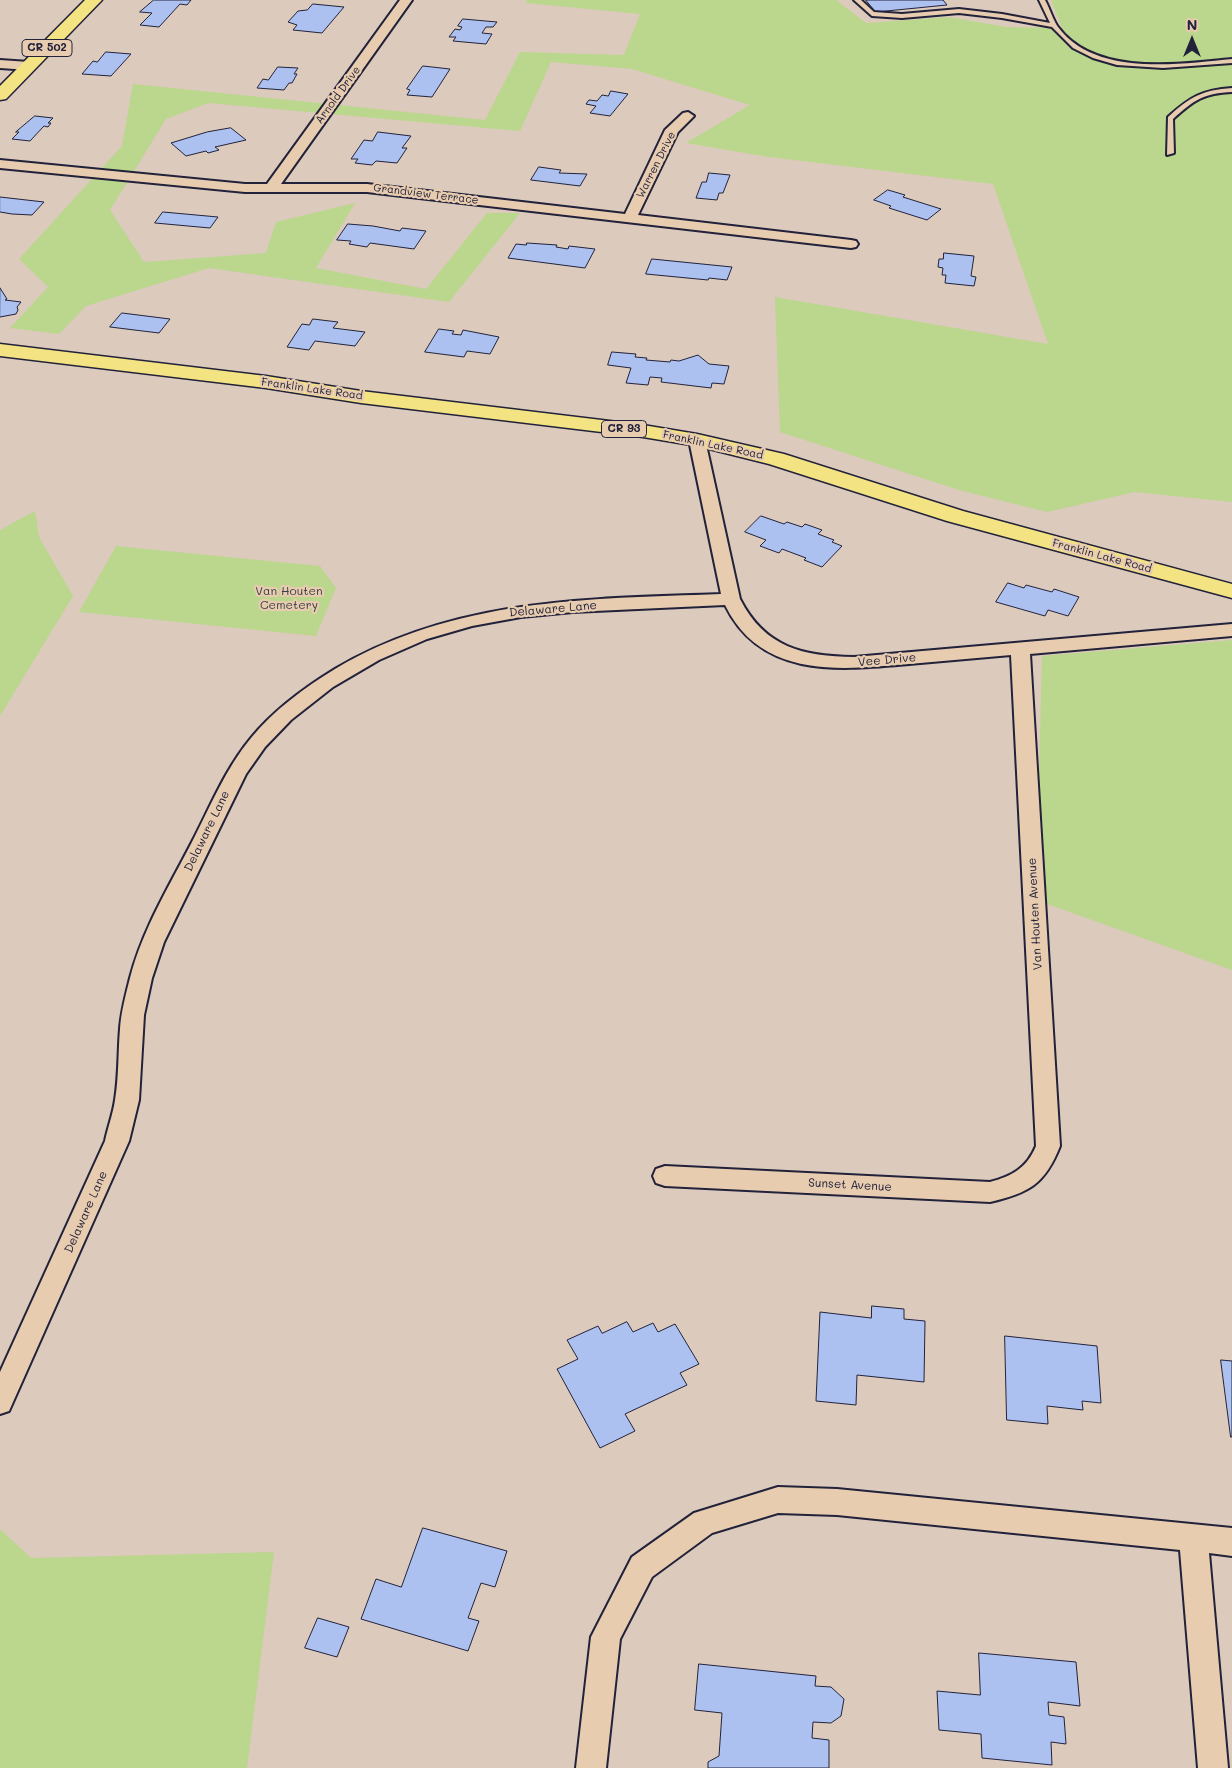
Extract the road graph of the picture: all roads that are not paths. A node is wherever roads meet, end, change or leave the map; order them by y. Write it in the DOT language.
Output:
graph roads {
  1 [pos="94,0"];
  2 [pos="406,0"];
  3 [pos="857,0"];
  4 [pos="1042,0"];
  5 [pos="1054,26"];
  6 [pos="1232,61"];
  7 [pos="0,64"];
  8 [pos="29,66"];
  9 [pos="1232,90"];
  10 [pos="0,95"];
  11 [pos="688,116"];
  12 [pos="1170,153"];
  13 [pos="0,164"];
  14 [pos="270,189"];
  15 [pos="630,218"];
  16 [pos="851,244"];
  17 [pos="0,350"];
  18 [pos="697,440"];
  19 [pos="1232,590"];
  20 [pos="731,599"];
  21 [pos="1232,630"];
  22 [pos="1020,647"];
  23 [pos="665,1176"];
  24 [pos="1032,1176"];
  25 [pos="0,1402"];
  26 [pos="1192,1538"];
  27 [pos="1232,1542"];
  28 [pos="591,1768"];
  29 [pos="1213,1768"];
  1 -- 8 [label="main road, CR 502"];
  2 -- 14 [label="street, Arnold Drive"];
  3 -- 5 [label="lane"];
  4 -- 5 [label="lane"];
  5 -- 6 [label="lane"];
  7 -- 8 [label="street"];
  8 -- 10 [label="main road, CR 502"];
  9 -- 12 [label="lane"];
  11 -- 15 [label="street, Warren Drive"];
  13 -- 14 [label="street, Grandview Terrace"];
  14 -- 15 [label="street, Grandview Terrace"];
  15 -- 16 [label="street, Grandview Terrace"];
  17 -- 18 [label="main road, Franklin Lake Road / CR 93"];
  18 -- 19 [label="main road, Franklin Lake Road / CR 93"];
  18 -- 20 [label="street, Vee Drive"];
  20 -- 22 [label="street, Vee Drive"];
  20 -- 25 [label="street, Delaware Lane"];
  21 -- 22 [label="street, Vee Drive"];
  22 -- 24 [label="street, Van Houten Avenue"];
  23 -- 24 [label="street, Sunset Avenue"];
  26 -- 27 [label="street"];
  26 -- 28 [label="street"];
  26 -- 29 [label="street"];
}
